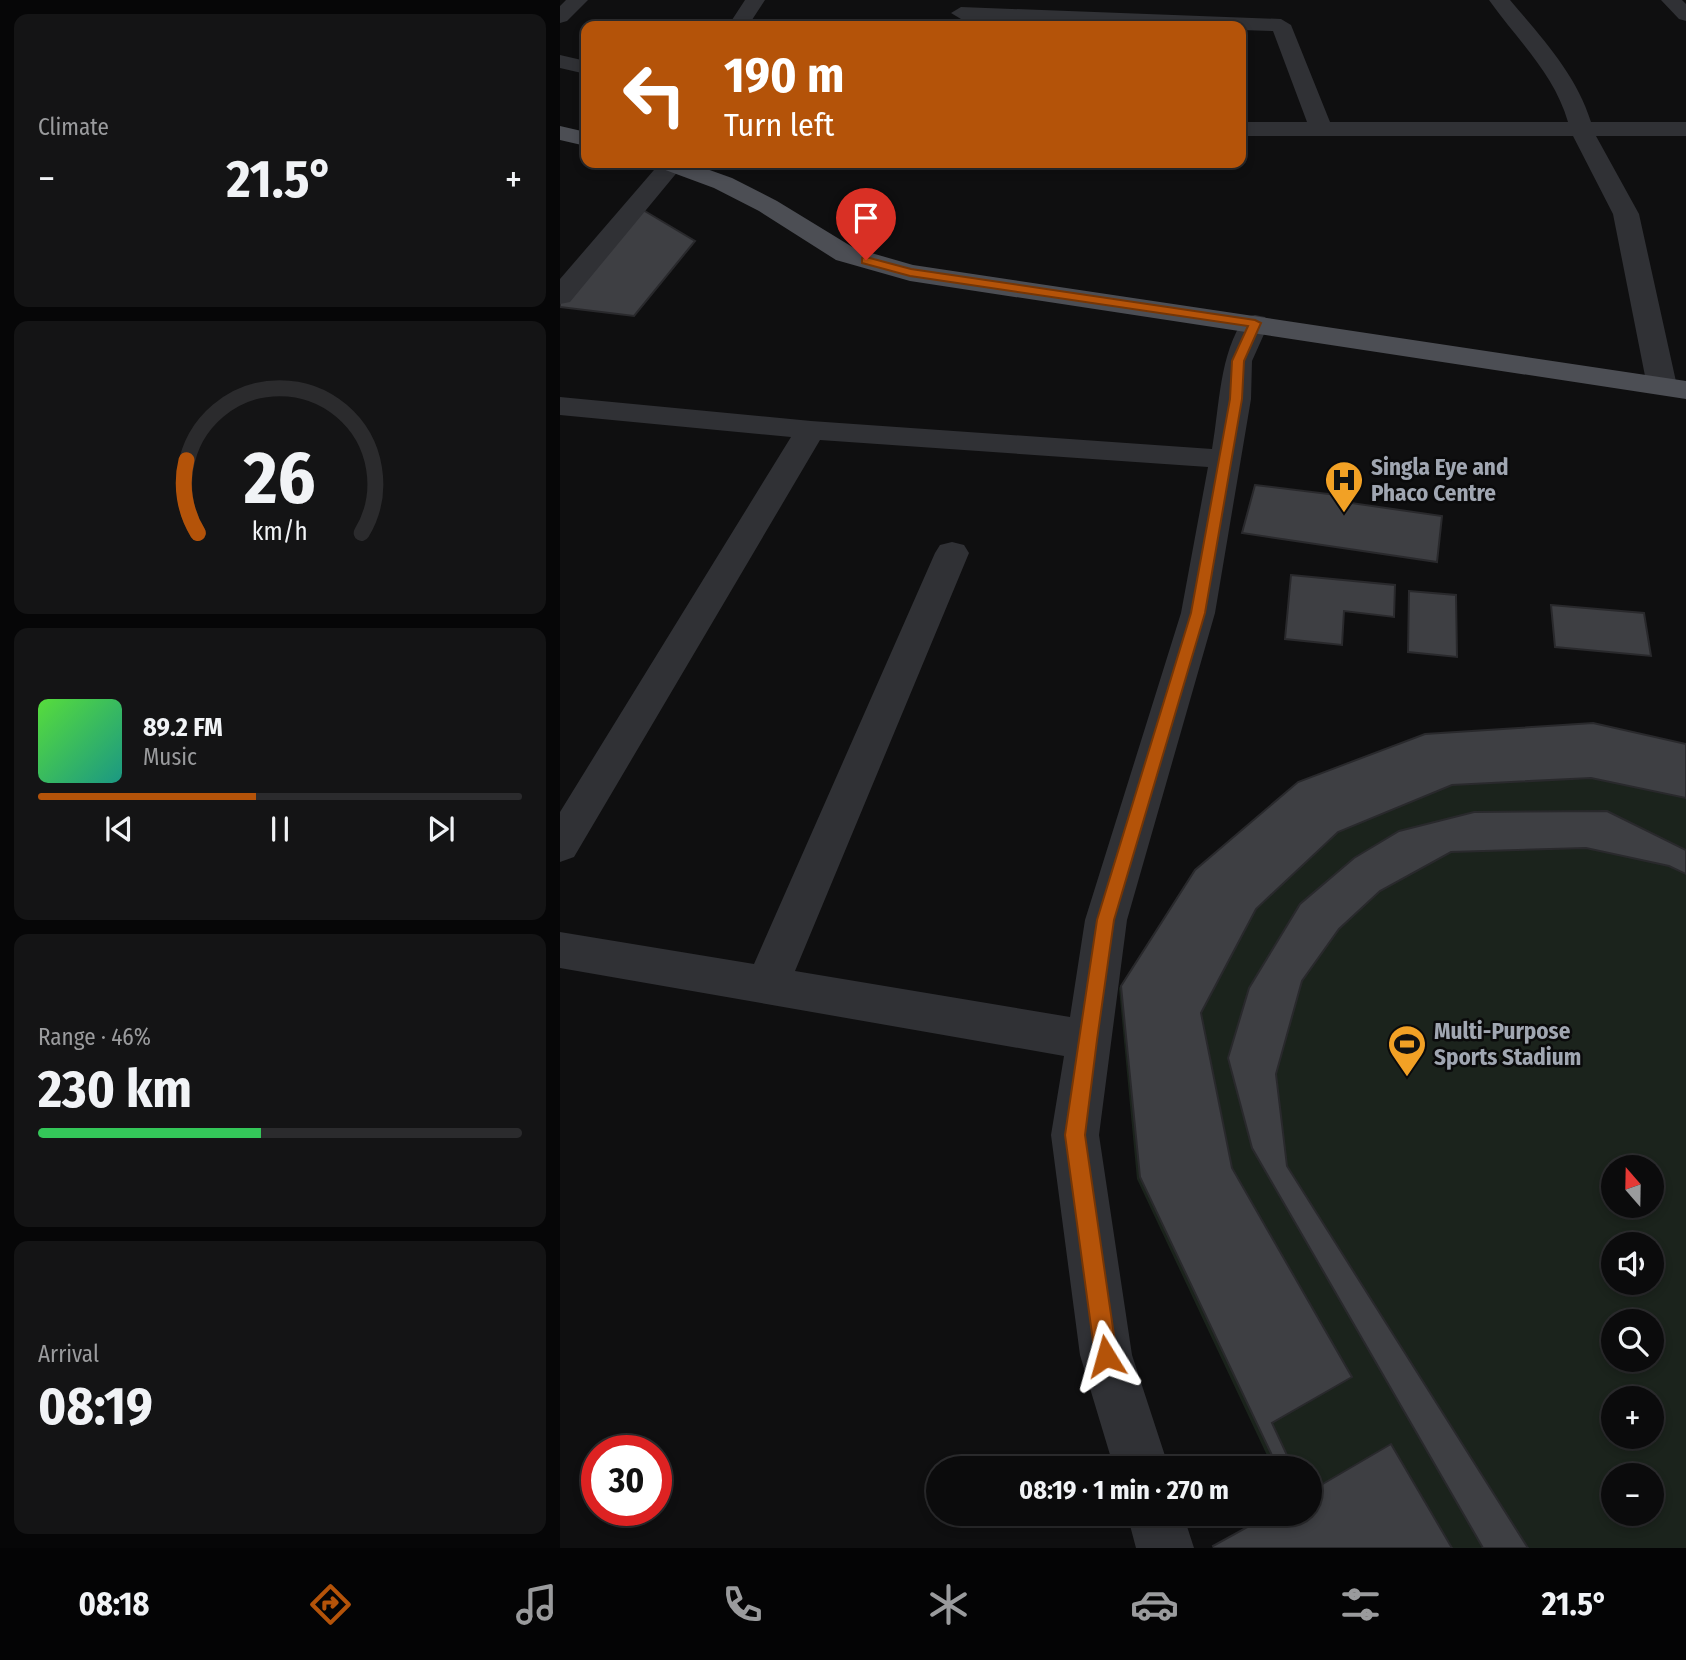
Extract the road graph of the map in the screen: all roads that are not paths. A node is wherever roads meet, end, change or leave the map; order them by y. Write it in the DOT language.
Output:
graph roads {
  1 [pos="578,0"];
  2 [pos="755,0"];
  3 [pos="1270,0"];
  4 [pos="1499,0"];
  5 [pos="1671,0"];
  6 [pos="961,13"];
  7 [pos="1686,15"];
  8 [pos="560,17"];
  9 [pos="741,21"];
  10 [pos="1174,21"];
  11 [pos="1246,24"];
  12 [pos="1281,25"];
  13 [pos="560,61"];
  14 [pos="581,67"];
  15 [pos="1246,129"];
  16 [pos="1686,129"];
  17 [pos="1583,130"];
  18 [pos="1322,131"];
  19 [pos="560,133"];
  20 [pos="581,138"];
  21 [pos="666,168"];
  22 [pos="683,168"];
  23 [pos="564,286"];
  24 [pos="1255,323"];
  25 [pos="1674,388"];
  26 [pos="560,406"];
  27 [pos="811,430"];
  28 [pos="1225,459"];
  29 [pos="952,554"];
  30 [pos="560,846"];
  31 [pos="560,950"];
  32 [pos="768,983"];
  33 [pos="1088,1040"];
  34 [pos="1137,1456"];
  35 [pos="1159,1526"];
  36 [pos="1165,1548"];
  1 -- 8 [label="street"];
  2 -- 9 [label="street"];
  3 -- 12 [label="street"];
  4 -- 17 [label="street"];
  5 -- 7 [label="street"];
  6 -- 10 [label="street"];
  11 -- 12 [label="street"];
  12 -- 18 [label="street"];
  13 -- 14 [label="street"];
  15 -- 18 [label="street"];
  16 -- 17 [label="street"];
  17 -- 18 [label="street"];
  17 -- 25 [label="street"];
  19 -- 20 [label="main road"];
  21 -- 23 [label="street"];
  22 -- 24 [label="main road"];
  24 -- 25 [label="main road"];
  24 -- 28 [label="street"];
  26 -- 27 [label="street"];
  27 -- 28 [label="street"];
  27 -- 30 [label="street"];
  28 -- 33 [label="street"];
  29 -- 32 [label="street"];
  31 -- 32 [label="street"];
  32 -- 33 [label="street"];
  33 -- 34 [label="street"];
  35 -- 36 [label="street"];
}
